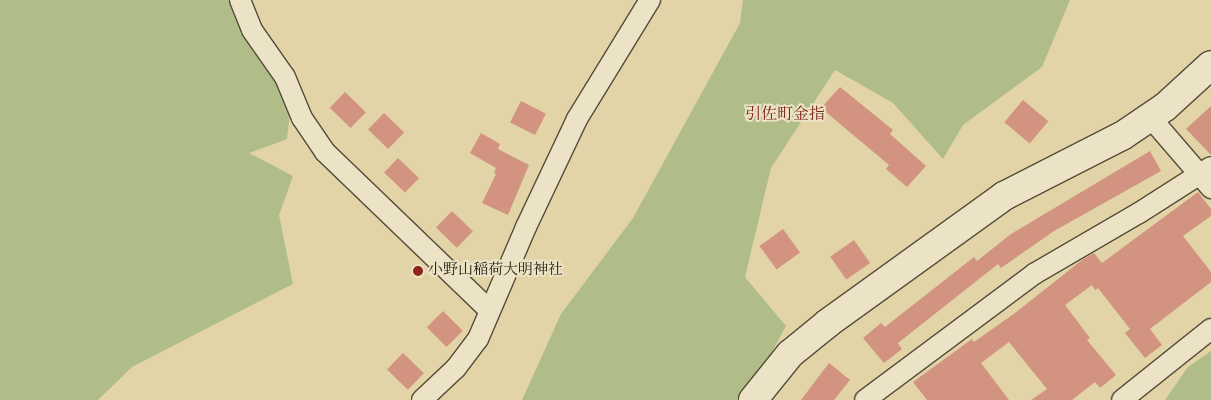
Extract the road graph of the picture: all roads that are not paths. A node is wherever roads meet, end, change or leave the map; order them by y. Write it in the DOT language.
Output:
graph roads {
  1 [pos="240,0"];
  2 [pos="650,0"];
  3 [pos="1211,65"];
  4 [pos="1150,117"];
  5 [pos="1207,177"];
  6 [pos="489,310"];
  7 [pos="1211,329"];
  8 [pos="874,397"];
  9 [pos="422,400"];
  10 [pos="753,400"];
  11 [pos="1122,400"];
  1 -- 6 [label="street"];
  2 -- 6 [label="street"];
  3 -- 4 [label="street"];
  4 -- 5 [label="street"];
  4 -- 10 [label="street"];
  5 -- 8 [label="street"];
  6 -- 9 [label="street"];
  7 -- 11 [label="street"];
}
